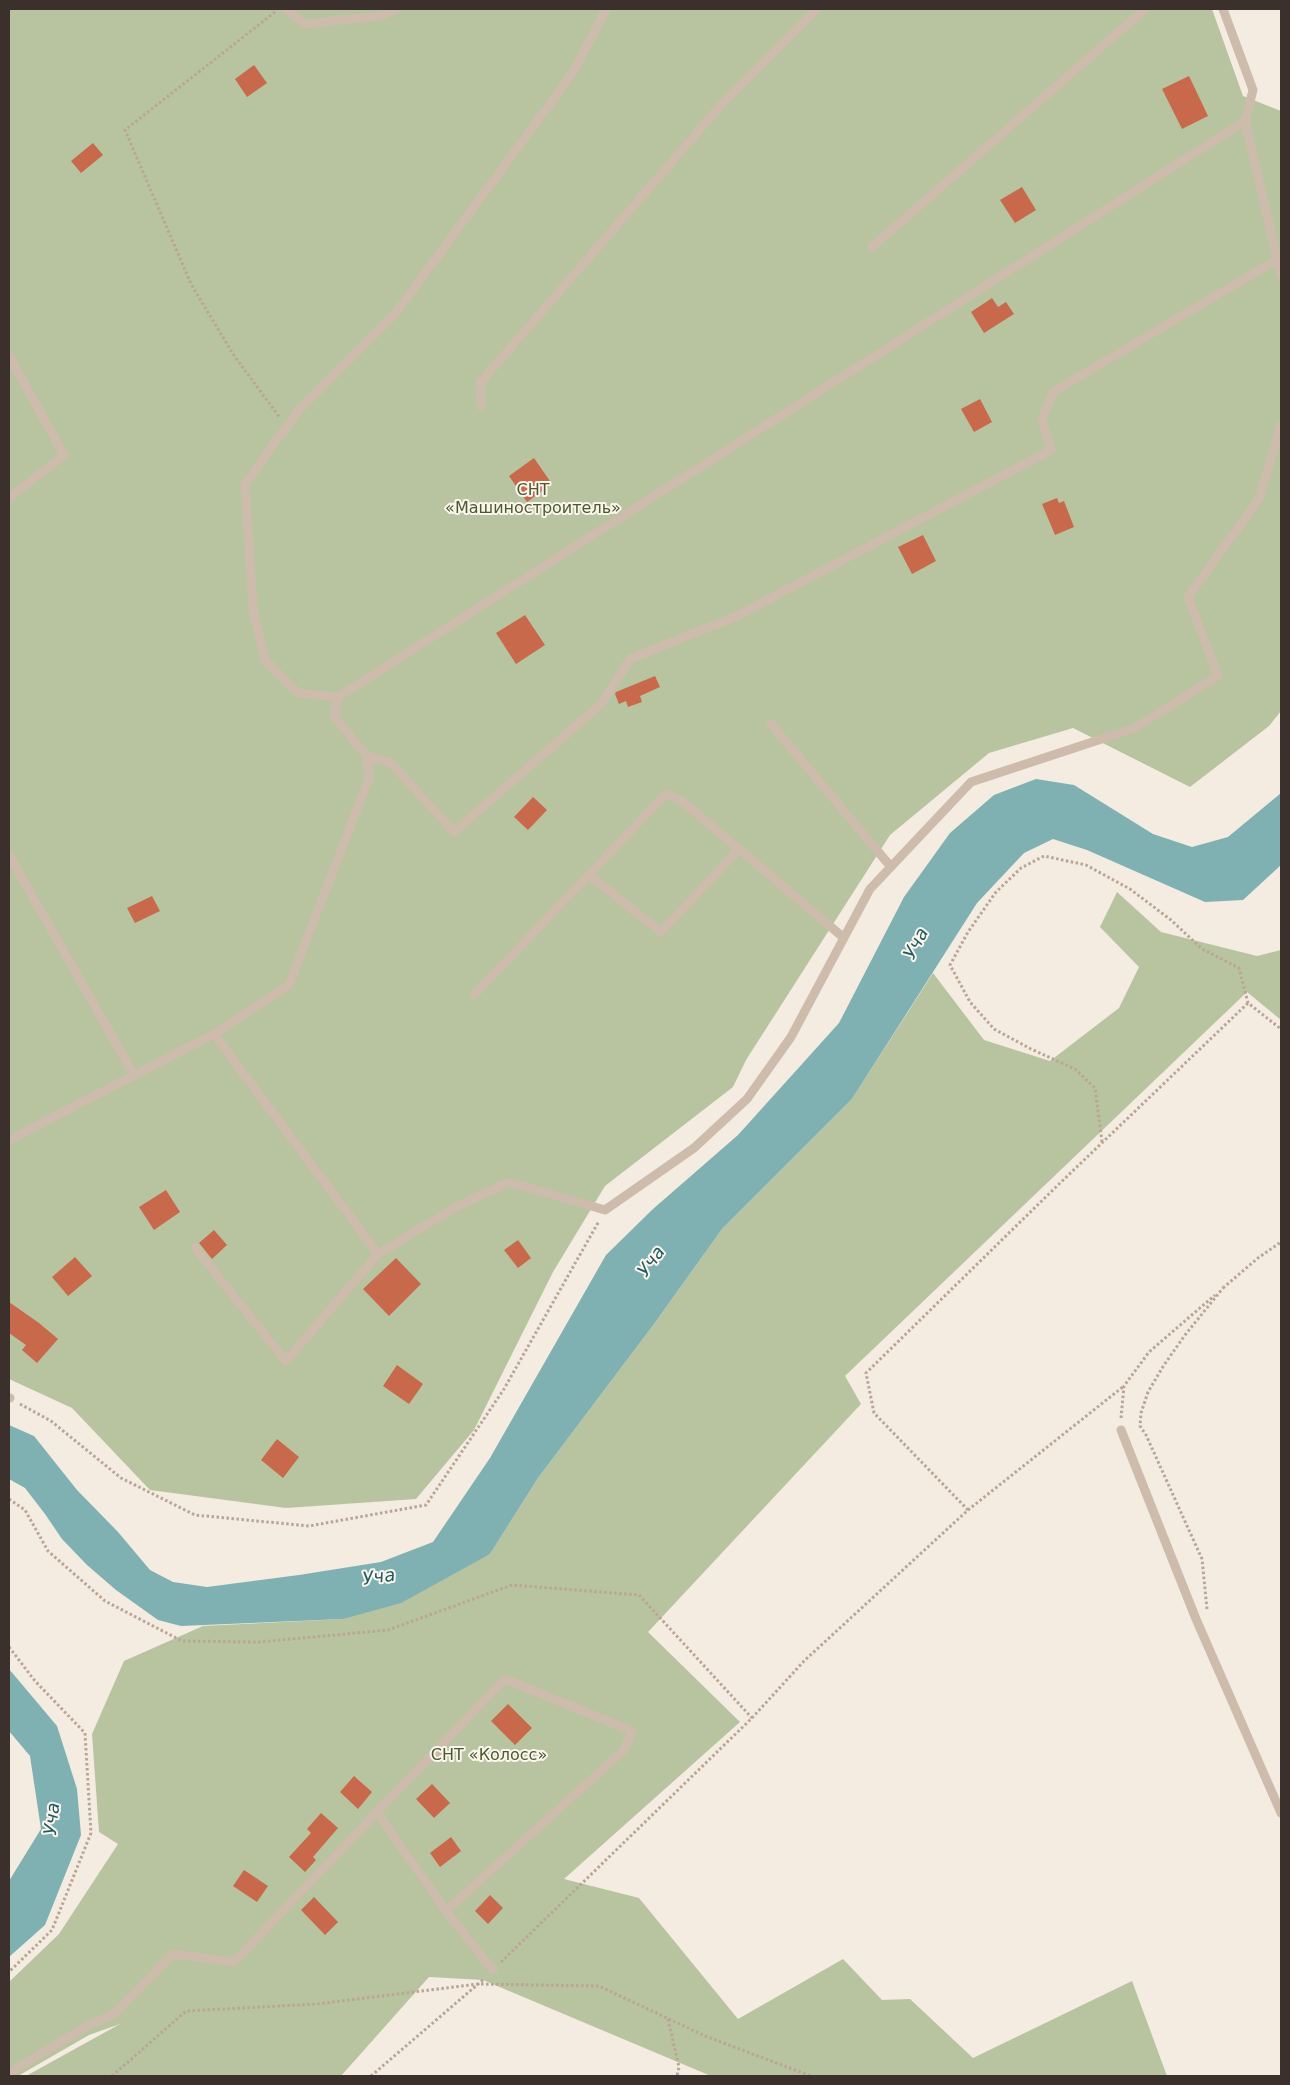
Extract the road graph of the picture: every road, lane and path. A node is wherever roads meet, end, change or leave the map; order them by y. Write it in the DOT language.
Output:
graph roads {
  1 [pos="279,9"];
  2 [pos="286,9"];
  3 [pos="396,9"];
  4 [pos="606,9"];
  5 [pos="817,9"];
  6 [pos="1145,9"];
  7 [pos="1223,9"];
  8 [pos="1245,121"];
  9 [pos="872,247"];
  10 [pos="1278,259"];
  11 [pos="1281,276"];
  12 [pos="9,356"];
  13 [pos="481,406"];
  14 [pos="1281,425"];
  15 [pos="287,427"];
  16 [pos="9,498"];
  17 [pos="338,697"];
  18 [pos="771,724"];
  19 [pos="367,756"];
  20 [pos="738,849"];
  21 [pos="9,855"];
  22 [pos="891,868"];
  23 [pos="589,875"];
  24 [pos="844,938"];
  25 [pos="474,995"];
  26 [pos="1248,1003"];
  27 [pos="1281,1029"];
  28 [pos="214,1034"];
  29 [pos="134,1075"];
  30 [pos="11,1134"];
  31 [pos="1102,1143"];
  32 [pos="606,1210"];
  33 [pos="1281,1242"];
  34 [pos="195,1248"];
  35 [pos="378,1254"];
  36 [pos="1223,1288"];
  37 [pos="1124,1386"];
  38 [pos="9,1398"];
  39 [pos="1120,1430"];
  40 [pos="9,1499"];
  41 [pos="968,1510"];
  42 [pos="1204,1637"];
  43 [pos="9,1647"];
  44 [pos="752,1718"];
  45 [pos="377,1812"];
  46 [pos="1281,1813"];
  47 [pos="446,1911"];
  48 [pos="493,1970"];
  49 [pos="9,1972"];
  50 [pos="478,1984"];
  51 [pos="668,2019"];
  52 [pos="9,2073"];
  53 [pos="112,2076"];
  54 [pos="371,2076"];
  55 [pos="677,2076"];
  56 [pos="811,2076"];
  1 -- 15 [label="path"];
  2 -- 3 [label="lane"];
  4 -- 15 [label="lane"];
  5 -- 13 [label="lane"];
  6 -- 9 [label="lane"];
  7 -- 8 [label="lane"];
  8 -- 10 [label="lane"];
  8 -- 17 [label="lane"];
  10 -- 11 [label="lane"];
  10 -- 19 [label="lane"];
  12 -- 16 [label="lane"];
  14 -- 22 [label="lane"];
  15 -- 17 [label="lane"];
  17 -- 19 [label="lane"];
  18 -- 22 [label="lane"];
  19 -- 28 [label="lane"];
  20 -- 23 [label="lane"];
  20 -- 23 [label="lane"];
  20 -- 24 [label="lane"];
  21 -- 29 [label="lane"];
  22 -- 24 [label="lane"];
  23 -- 25 [label="lane"];
  24 -- 32 [label="lane"];
  26 -- 27 [label="path"];
  26 -- 31 [label="path"];
  26 -- 31 [label="path"];
  28 -- 29 [label="lane"];
  28 -- 35 [label="lane"];
  29 -- 30 [label="lane"];
  31 -- 41 [label="path"];
  32 -- 35 [label="lane"];
  32 -- 38 [label="path"];
  33 -- 36 [label="path"];
  34 -- 35 [label="lane"];
  36 -- 37 [label="path"];
  36 -- 42 [label="path"];
  37 -- 39 [label="path"];
  37 -- 41 [label="path"];
  39 -- 42 [label="lane"];
  40 -- 44 [label="path"];
  41 -- 44 [label="path"];
  42 -- 46 [label="lane"];
  43 -- 49 [label="path"];
  44 -- 48 [label="path"];
  45 -- 47 [label="lane"];
  45 -- 47 [label="lane"];
  45 -- 52 [label="lane"];
  47 -- 48 [label="lane"];
  48 -- 50 [label="path"];
  50 -- 51 [label="path"];
  50 -- 53 [label="path"];
  50 -- 54 [label="path"];
  51 -- 55 [label="path"];
  51 -- 56 [label="path"];
}
